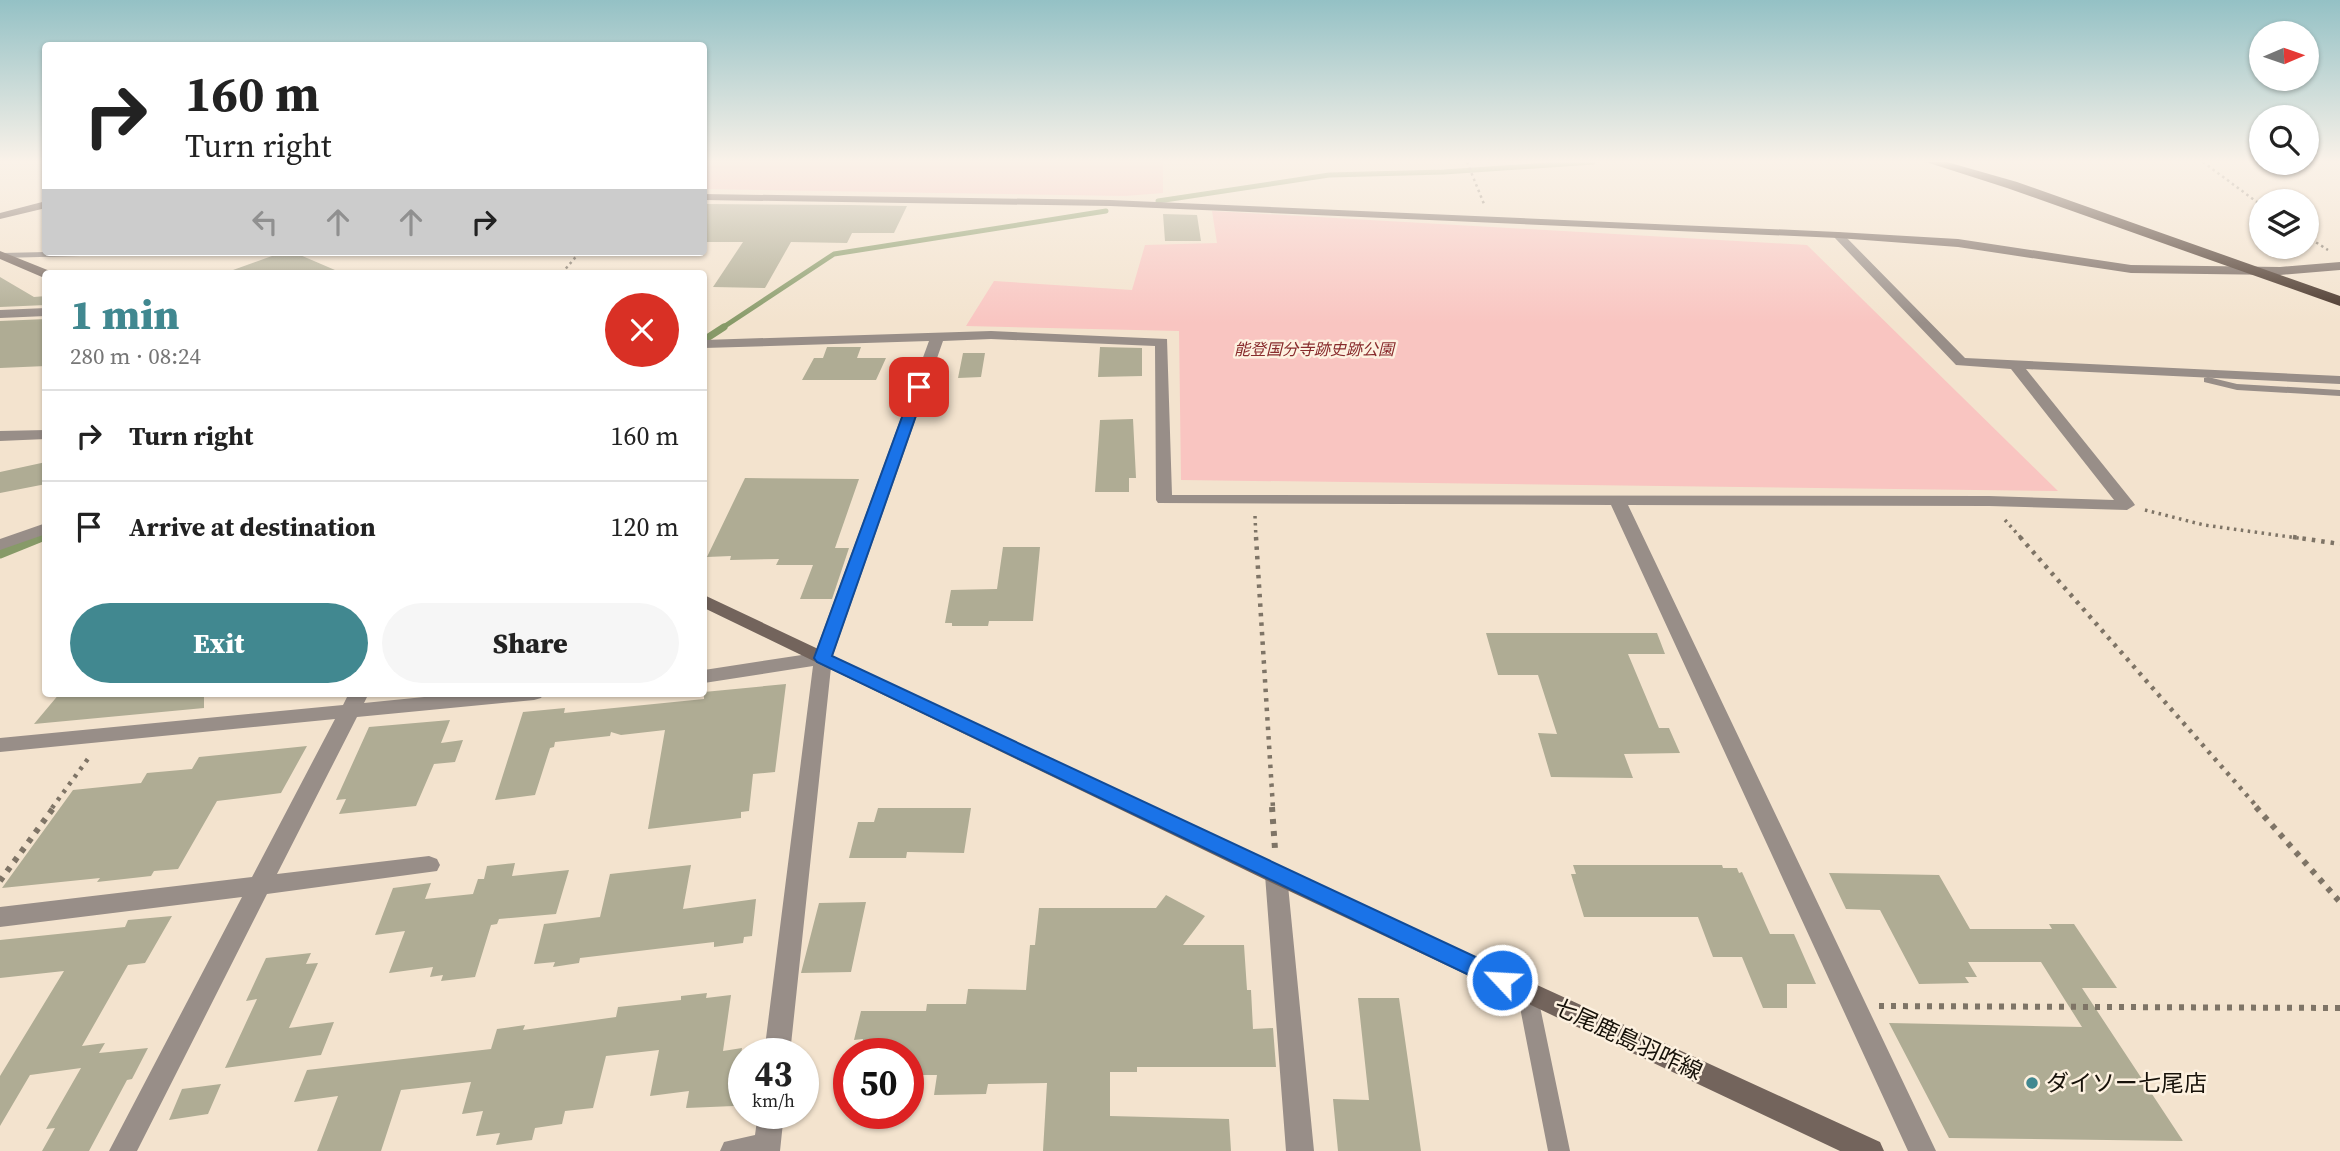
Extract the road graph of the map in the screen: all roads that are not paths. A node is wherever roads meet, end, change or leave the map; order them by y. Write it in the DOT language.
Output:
graph roads {
  1 [pos="1410,216"];
  2 [pos="2102,216"];
  3 [pos="1838,235"];
  4 [pos="42,254"];
  5 [pos="1,255"];
  6 [pos="2340,266"];
  7 [pos="2248,270"];
  8 [pos="42,272"];
  9 [pos="2340,301"];
  10 [pos="42,312"];
  11 [pos="0,314"];
  12 [pos="2340,314"];
  13 [pos="937,338"];
  14 [pos="707,344"];
  15 [pos="2014,363"];
  16 [pos="2204,377"];
  17 [pos="2340,380"];
  18 [pos="2340,387"];
  19 [pos="2340,393"];
  20 [pos="42,434"];
  21 [pos="0,436"];
  22 [pos="1617,500"];
  23 [pos="42,529"];
  24 [pos="0,545"];
  25 [pos="707,602"];
  26 [pos="823,658"];
  27 [pos="707,676"];
  28 [pos="454,697"];
  29 [pos="355,702"];
  30 [pos="0,745"];
  31 [pos="429,865"];
  32 [pos="1276,875"];
  33 [pos="260,886"];
  34 [pos="0,917"];
  35 [pos="1527,992"];
  36 [pos="779,1038"];
  37 [pos="769,1129"];
  38 [pos="766,1149"];
  39 [pos="123,1151"];
  40 [pos="734,1151"];
  41 [pos="1300,1151"];
  42 [pos="1559,1151"];
  43 [pos="1870,1151"];
  44 [pos="1922,1151"];
  1 -- 3 [label="street"];
  2 -- 7 [label="highway"];
  3 -- 7 [label="street"];
  3 -- 15 [label="street"];
  4 -- 5 [label="lane"];
  5 -- 8 [label="street"];
  6 -- 7 [label="street"];
  7 -- 9 [label="highway"];
  7 -- 12 [label="highway"];
  10 -- 11 [label="street"];
  13 -- 14 [label="street"];
  13 -- 22 [label="street"];
  13 -- 26 [label="street"];
  15 -- 16 [label="street"];
  15 -- 22 [label="street"];
  16 -- 17 [label="street"];
  16 -- 18 [label="street"];
  16 -- 19 [label="lane"];
  20 -- 21 [label="street"];
  22 -- 44 [label="street"];
  23 -- 24 [label="street"];
  25 -- 26 [label="street, 七尾鹿島羽咋線"];
  26 -- 27 [label="street"];
  26 -- 32 [label="street, 七尾鹿島羽咋線"];
  26 -- 36 [label="street"];
  28 -- 29 [label="street"];
  29 -- 30 [label="street"];
  29 -- 33 [label="street"];
  31 -- 33 [label="street"];
  32 -- 35 [label="street, 七尾鹿島羽咋線"];
  32 -- 41 [label="street"];
  33 -- 34 [label="street"];
  33 -- 39 [label="street"];
  35 -- 42 [label="lane"];
  35 -- 43 [label="street, 七尾鹿島羽咋線"];
  37 -- 38 [label="street"];
  38 -- 40 [label="street"];
}
